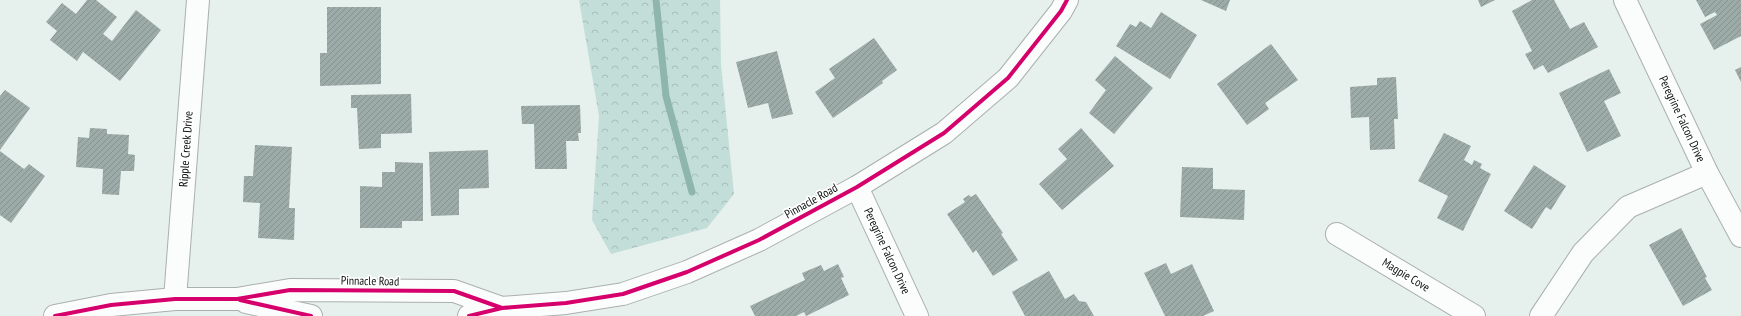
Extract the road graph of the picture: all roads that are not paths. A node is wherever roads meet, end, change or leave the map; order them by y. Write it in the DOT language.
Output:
graph roads {
  1 [pos="198,0"];
  2 [pos="1067,0"];
  3 [pos="1625,0"];
  4 [pos="1708,174"];
  5 [pos="857,187"];
  6 [pos="1337,234"];
  7 [pos="1741,236"];
  8 [pos="174,299"];
  9 [pos="237,299"];
  10 [pos="502,308"];
  11 [pos="56,316"];
  12 [pos="311,316"];
  13 [pos="469,316"];
  14 [pos="917,316"];
  15 [pos="1474,316"];
  16 [pos="1541,316"];
  1 -- 8 [label="street, Ripple Creek Drive"];
  2 -- 5 [label="street, Pinnacle Road"];
  3 -- 4 [label="street, Peregrine Falcon Drive"];
  4 -- 7 [label="street, Peregrine Falcon Drive"];
  4 -- 16 [label="street"];
  5 -- 10 [label="street, Pinnacle Road"];
  5 -- 14 [label="street, Peregrine Falcon Drive"];
  6 -- 15 [label="street, Magpie Cove"];
  8 -- 9 [label="street, Pinnacle Road"];
  8 -- 11 [label="street, Pinnacle Road"];
  9 -- 10 [label="street, Pinnacle Road"];
  9 -- 12 [label="street, Pinnacle Road"];
  10 -- 13 [label="street, Pinnacle Road"];
}
